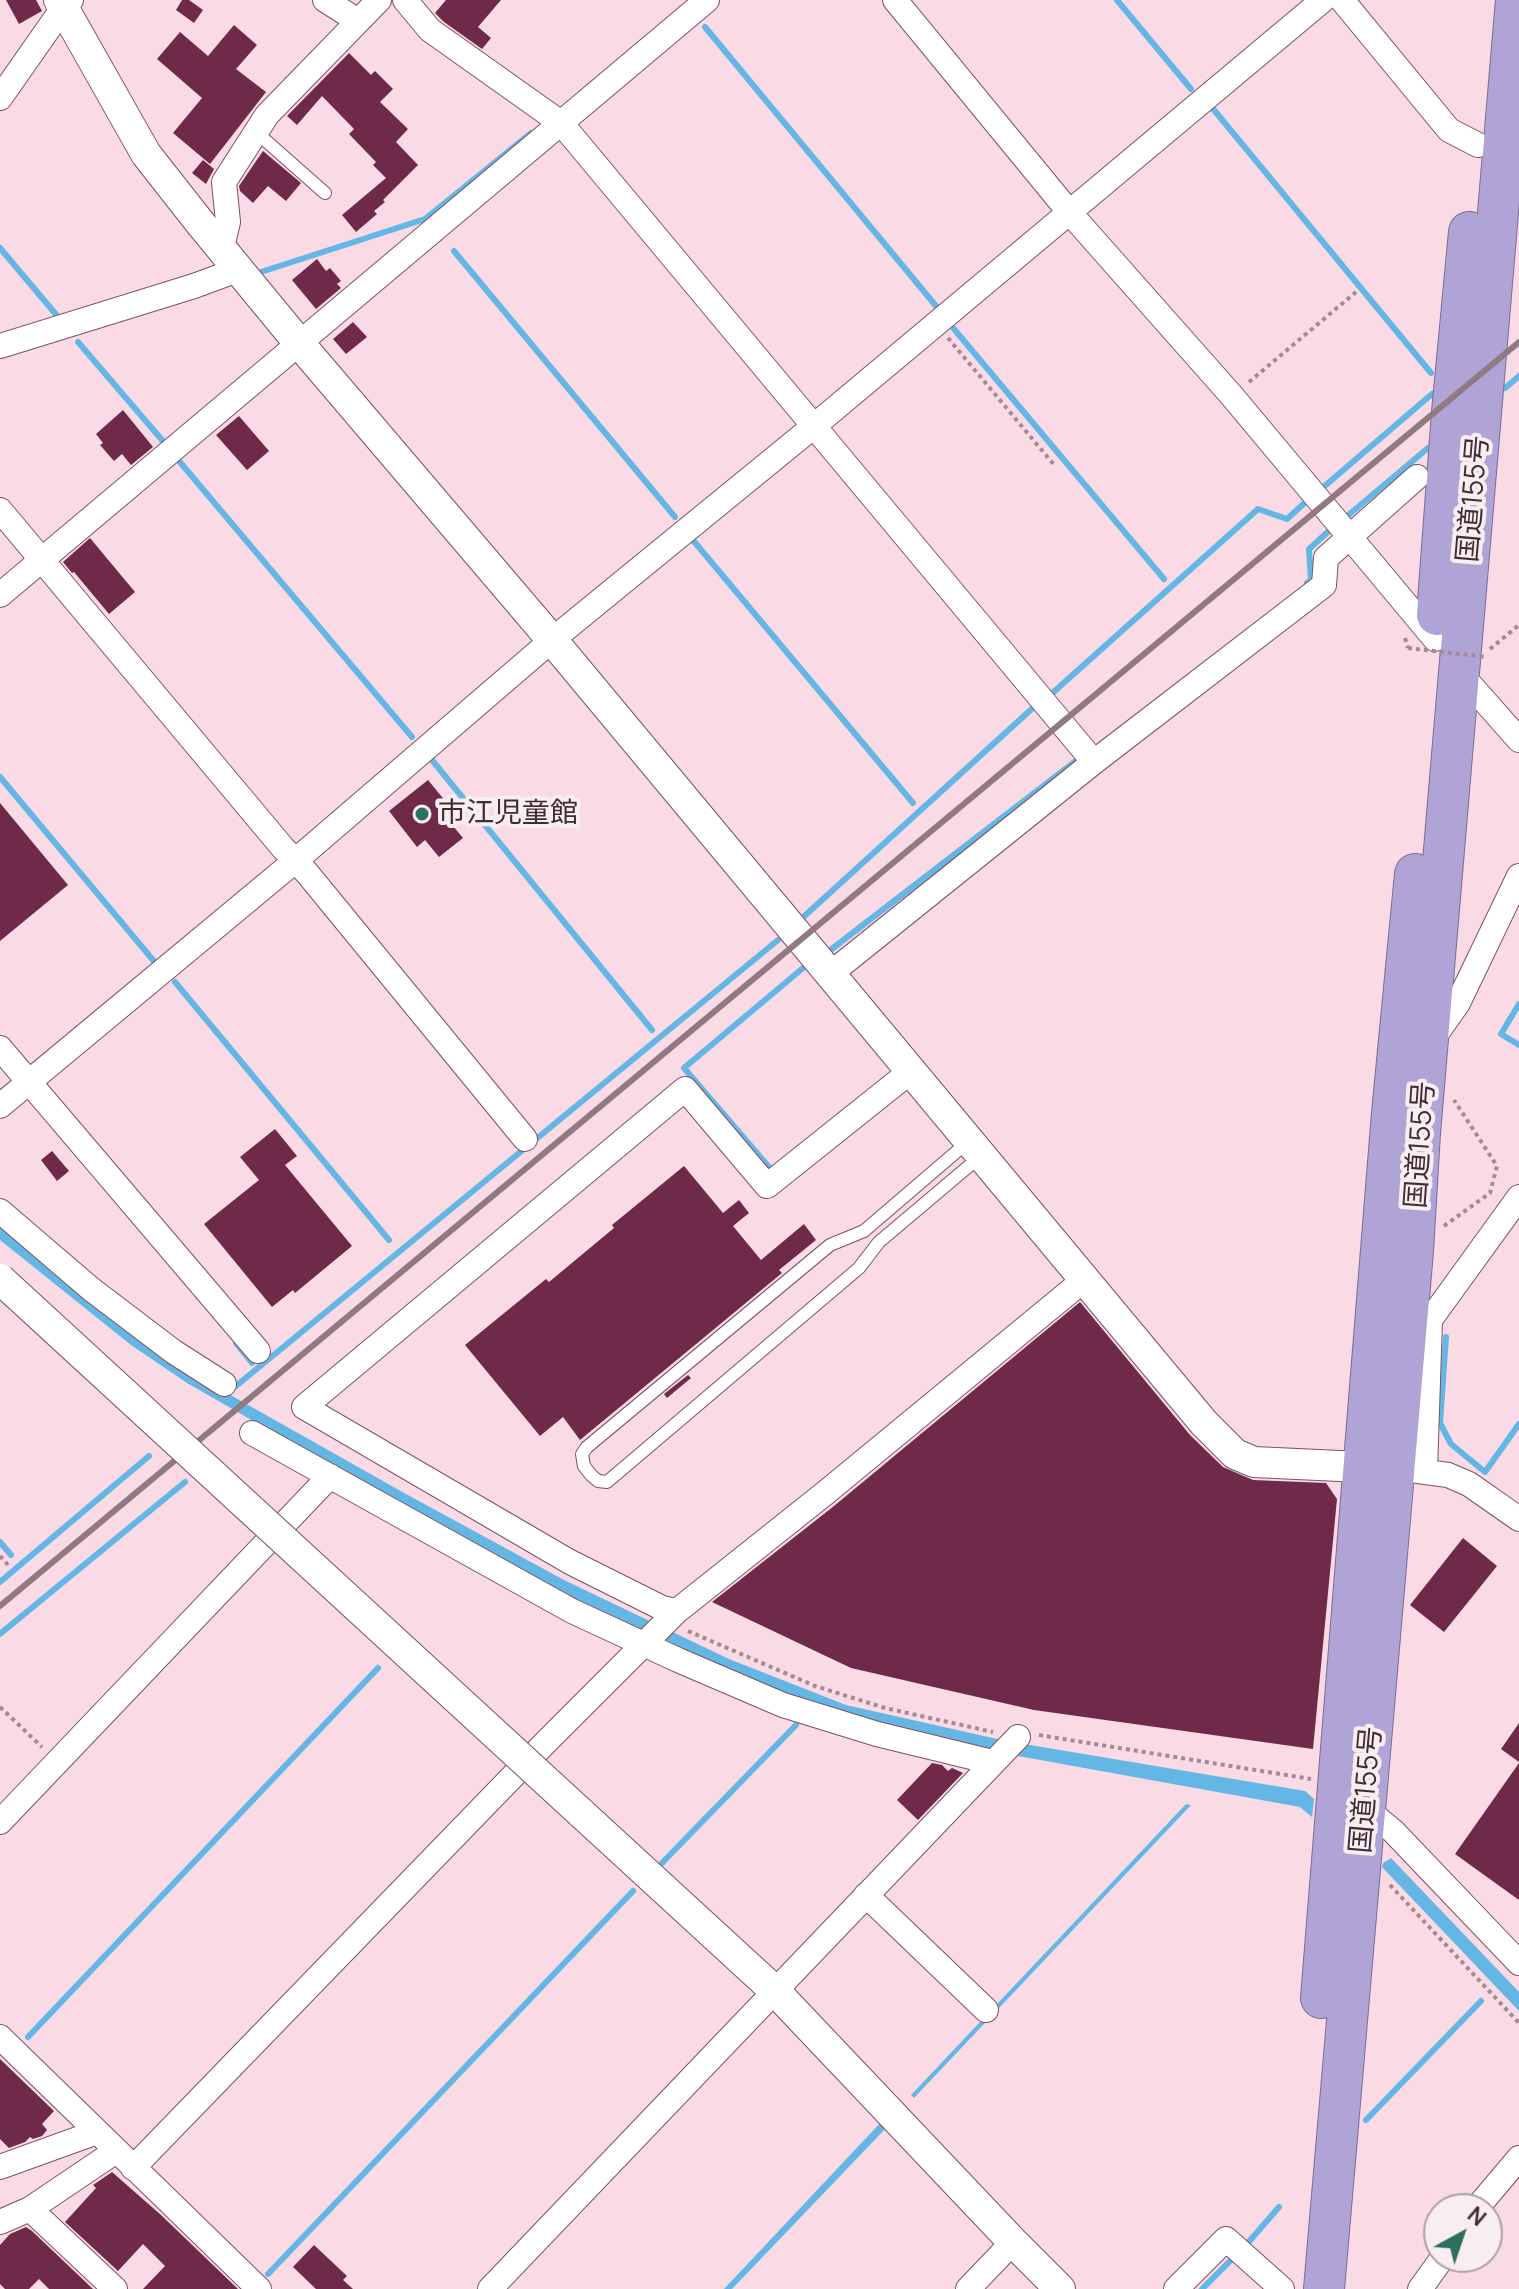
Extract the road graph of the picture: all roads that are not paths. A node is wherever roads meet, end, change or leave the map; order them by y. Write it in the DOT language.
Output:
graph roads {
  1 [pos="325,0"];
  2 [pos="379,0"];
  3 [pos="405,0"];
  4 [pos="707,0"];
  5 [pos="895,0"];
  6 [pos="1323,0"];
  7 [pos="1342,0"];
  8 [pos="1490,0"];
  9 [pos="1516,0"];
  10 [pos="64,3"];
  11 [pos="358,21"];
  12 [pos="0,98"];
  13 [pos="561,123"];
  14 [pos="256,132"];
  15 [pos="1478,145"];
  16 [pos="325,193"];
  17 [pos="1509,206"];
  18 [pos="1070,213"];
  19 [pos="231,258"];
  20 [pos="299,343"];
  21 [pos="0,346"];
  22 [pos="814,426"];
  23 [pos="1417,477"];
  24 [pos="0,510"];
  25 [pos="1350,535"];
  26 [pos="42,560"];
  27 [pos="0,595"];
  28 [pos="552,640"];
  29 [pos="1421,644"];
  30 [pos="1472,664"];
  31 [pos="1519,740"];
  32 [pos="1094,762"];
  33 [pos="295,861"];
  34 [pos="1519,876"];
  35 [pos="830,974"];
  36 [pos="1429,1045"];
  37 [pos="0,1048"];
  38 [pos="911,1071"];
  39 [pos="29,1082"];
  40 [pos="0,1106"];
  41 [pos="525,1139"];
  42 [pos="976,1148"];
  43 [pos="1519,1197"];
  44 [pos="0,1211"];
  45 [pos="0,1279"];
  46 [pos="1085,1279"];
  47 [pos="258,1351"];
  48 [pos="224,1384"];
  49 [pos="252,1433"];
  50 [pos="1394,1469"];
  51 [pos="330,1476"];
  52 [pos="1519,1519"];
  53 [pos="677,1611"];
  54 [pos="644,1643"];
  55 [pos="1352,1801"];
  56 [pos="0,1822"];
  57 [pos="866,1895"];
  58 [pos="1519,1963"];
  59 [pos="775,1991"];
  60 [pos="986,2010"];
  61 [pos="0,2037"];
  62 [pos="97,2132"];
  63 [pos="1519,2158"];
  64 [pos="124,2159"];
  65 [pos="0,2167"];
  66 [pos="1489,2193"];
  67 [pos="30,2209"];
  68 [pos="0,2222"];
  69 [pos="1013,2242"];
  70 [pos="115,2289"];
  71 [pos="259,2289"];
  72 [pos="490,2289"];
  73 [pos="968,2289"];
  74 [pos="1060,2289"];
  75 [pos="1176,2289"];
  76 [pos="1282,2289"];
  77 [pos="1300,2289"];
  78 [pos="1324,2289"];
  1 -- 11 [label="street"];
  2 -- 11 [label="street"];
  3 -- 13 [label="street"];
  4 -- 13 [label="street"];
  5 -- 18 [label="street"];
  6 -- 18 [label="street"];
  7 -- 15 [label="street"];
  8 -- 15 [label="highway, 国道155号"];
  9 -- 17 [label="highway, 国道155号"];
  10 -- 12 [label="street"];
  10 -- 19 [label="street"];
  11 -- 14 [label="street"];
  13 -- 20 [label="street"];
  13 -- 22 [label="street"];
  14 -- 16 [label="lane"];
  14 -- 19 [label="street"];
  15 -- 29 [label="highway, 国道155号"];
  17 -- 30 [label="highway, 国道155号"];
  18 -- 22 [label="street"];
  18 -- 25 [label="street"];
  19 -- 20 [label="street"];
  19 -- 21 [label="street"];
  20 -- 26 [label="street"];
  20 -- 28 [label="street"];
  22 -- 28 [label="street"];
  22 -- 32 [label="street"];
  23 -- 25 [label="street"];
  24 -- 26 [label="street"];
  25 -- 29 [label="street"];
  25 -- 32 [label="street"];
  26 -- 27 [label="street"];
  26 -- 33 [label="street"];
  28 -- 33 [label="street"];
  28 -- 35 [label="street"];
  29 -- 50 [label="highway, 国道155号"];
  30 -- 31 [label="street"];
  30 -- 36 [label="highway, 国道155号"];
  32 -- 35 [label="street"];
  33 -- 39 [label="street"];
  33 -- 41 [label="street"];
  34 -- 36 [label="street"];
  35 -- 38 [label="street"];
  36 -- 50 [label="highway, 国道155号"];
  37 -- 39 [label="street"];
  38 -- 42 [label="street"];
  38 -- 53 [label="street"];
  39 -- 40 [label="street"];
  39 -- 47 [label="street"];
  42 -- 42 [label="lane"];
  42 -- 46 [label="street"];
  43 -- 50 [label="street"];
  44 -- 48 [label="street"];
  45 -- 59 [label="street, bridge"];
  46 -- 50 [label="street"];
  46 -- 53 [label="street"];
  49 -- 51 [label="street"];
  50 -- 52 [label="street"];
  50 -- 55 [label="highway, 国道155号"];
  51 -- 54 [label="street"];
  51 -- 56 [label="street"];
  53 -- 54 [label="street"];
  54 -- 57 [label="street"];
  54 -- 64 [label="street"];
  55 -- 58 [label="street"];
  55 -- 77 [label="highway, 国道155号"];
  55 -- 78 [label="highway, 国道155号"];
  57 -- 59 [label="street"];
  57 -- 60 [label="street"];
  59 -- 69 [label="street"];
  59 -- 72 [label="street"];
  61 -- 62 [label="street"];
  62 -- 64 [label="street"];
  62 -- 65 [label="street"];
  63 -- 66 [label="street"];
  64 -- 67 [label="street"];
  64 -- 71 [label="street"];
  67 -- 68 [label="street"];
  67 -- 70 [label="street"];
  69 -- 73 [label="street"];
  69 -- 74 [label="street"];
  75 -- 76 [label="street"];
}
